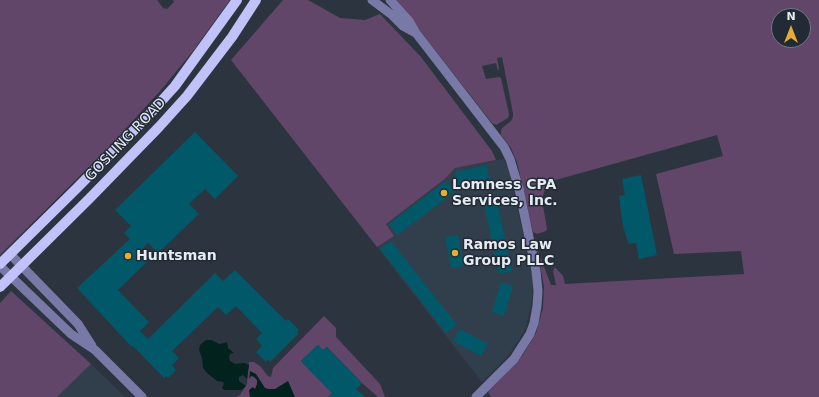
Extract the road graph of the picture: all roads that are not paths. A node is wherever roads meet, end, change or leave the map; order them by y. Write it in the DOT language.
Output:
graph roads {
  1 [pos="237,0"];
  2 [pos="256,0"];
  3 [pos="372,0"];
  4 [pos="390,0"];
  5 [pos="416,33"];
  6 [pos="10,254"];
  7 [pos="0,265"];
  8 [pos="22,265"];
  9 [pos="10,276"];
  10 [pos="0,287"];
  11 [pos="95,350"];
  12 [pos="142,397"];
  13 [pos="476,397"];
  1 -- 6 [label="main road, GOSLING ROAD"];
  2 -- 8 [label="main road, GOSLING ROAD"];
  3 -- 5 [label="street"];
  4 -- 5 [label="street"];
  5 -- 13 [label="street"];
  6 -- 7 [label="main road, GOSLING ROAD"];
  6 -- 8 [label="street"];
  7 -- 9 [label="street"];
  8 -- 9 [label="main road, GOSLING ROAD"];
  8 -- 11 [label="street"];
  9 -- 10 [label="main road, GOSLING ROAD"];
  9 -- 11 [label="street"];
  11 -- 12 [label="street"];
}
